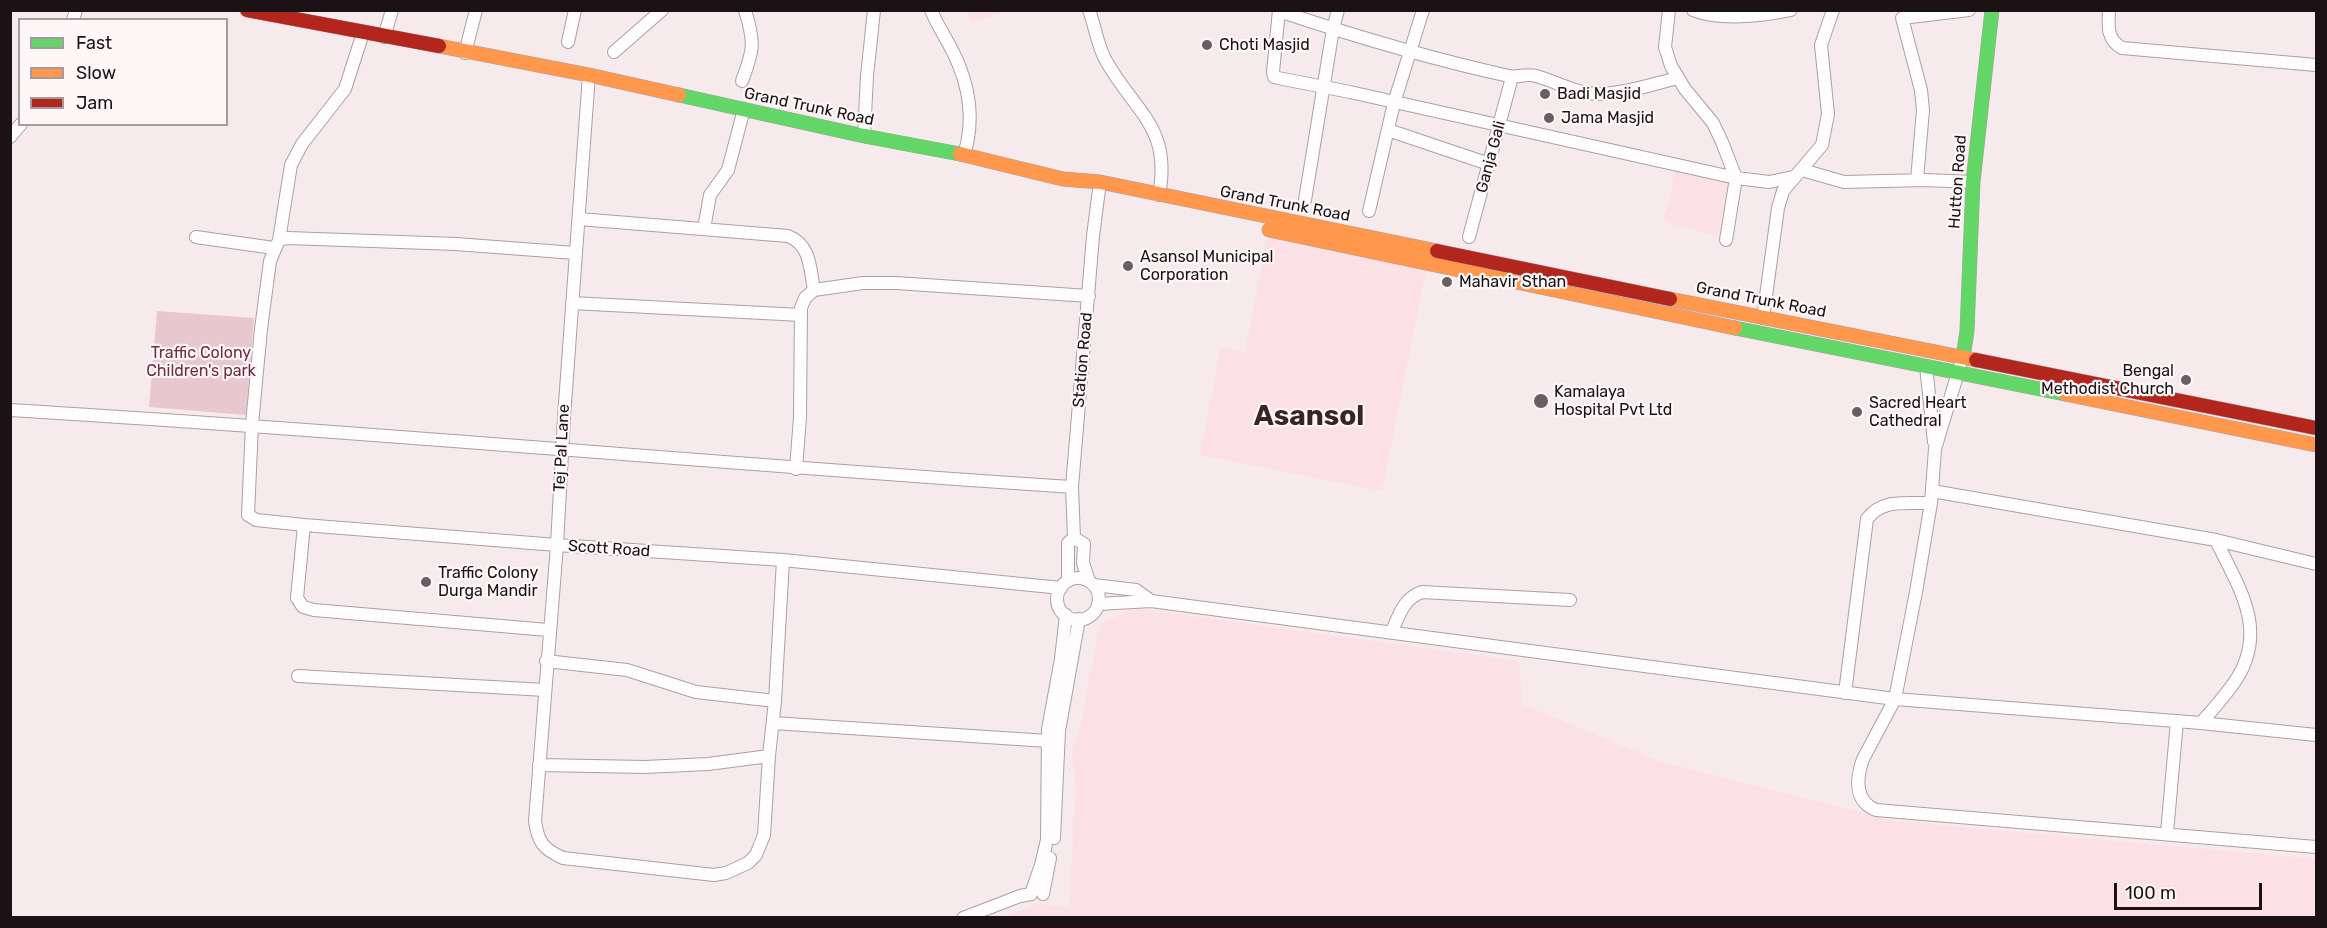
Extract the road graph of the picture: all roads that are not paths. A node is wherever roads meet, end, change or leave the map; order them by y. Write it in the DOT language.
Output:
graph roads {
  1 [pos="247,10"];
  2 [pos="392,10"];
  3 [pos="476,10"];
  4 [pos="574,10"];
  5 [pos="662,10"];
  6 [pos="745,10"];
  7 [pos="874,10"];
  8 [pos="931,10"];
  9 [pos="1089,10"];
  10 [pos="1338,10"];
  11 [pos="1423,10"];
  12 [pos="1669,10"];
  13 [pos="1693,10"];
  14 [pos="1791,10"];
  15 [pos="1833,10"];
  16 [pos="1969,10"];
  17 [pos="1992,10"];
  18 [pos="2109,10"];
  19 [pos="1279,11"];
  20 [pos="273,13"];
  21 [pos="1333,29"];
  22 [pos="363,33"];
  23 [pos="384,37"];
  24 [pos="568,42"];
  25 [pos="614,51"];
  26 [pos="1412,51"];
  27 [pos="465,53"];
  28 [pos="2316,65"];
  29 [pos="589,75"];
  30 [pos="1512,77"];
  31 [pos="1678,78"];
  32 [pos="742,81"];
  33 [pos="1324,87"];
  34 [pos="1394,103"];
  35 [pos="744,109"];
  36 [pos="1499,127"];
  37 [pos="1388,130"];
  38 [pos="864,136"];
  39 [pos="964,155"];
  40 [pos="1489,164"];
  41 [pos="1797,174"];
  42 [pos="1736,178"];
  43 [pos="1917,180"];
  44 [pos="1973,182"];
  45 [pos="1099,188"];
  46 [pos="1159,195"];
  47 [pos="1305,200"];
  48 [pos="1369,211"];
  49 [pos="579,219"];
  50 [pos="704,230"];
  51 [pos="196,237"];
  52 [pos="1469,237"];
  53 [pos="1726,240"];
  54 [pos="277,244"];
  55 [pos="575,253"];
  56 [pos="814,290"];
  57 [pos="1089,296"];
  58 [pos="572,303"];
  59 [pos="801,315"];
  60 [pos="1763,318"];
  61 [pos="1963,357"];
  62 [pos="1926,366"];
  63 [pos="1958,372"];
  64 [pos="10,410"];
  65 [pos="252,424"];
  66 [pos="2316,428"];
  67 [pos="2316,445"];
  68 [pos="1935,449"];
  69 [pos="562,450"];
  70 [pos="796,469"];
  71 [pos="1072,487"];
  72 [pos="1932,497"];
  73 [pos="304,525"];
  74 [pos="1074,538"];
  75 [pos="2216,540"];
  76 [pos="557,545"];
  77 [pos="783,560"];
  78 [pos="2316,564"];
  79 [pos="1091,583"];
  80 [pos="1065,584"];
  81 [pos="1570,600"];
  82 [pos="1151,601"];
  83 [pos="1098,604"];
  84 [pos="1066,615"];
  85 [pos="1078,620"];
  86 [pos="548,630"];
  87 [pos="1392,631"];
  88 [pos="546,661"];
  89 [pos="298,676"];
  90 [pos="545,690"];
  91 [pos="1845,693"];
  92 [pos="1895,699"];
  93 [pos="775,701"];
  94 [pos="2176,722"];
  95 [pos="772,723"];
  96 [pos="2201,723"];
  97 [pos="2316,735"];
  98 [pos="1048,741"];
  99 [pos="769,756"];
  100 [pos="539,765"];
  101 [pos="2167,833"];
  102 [pos="2316,847"];
  103 [pos="1037,894"];
  104 [pos="963,918"];
  1 -- 20 [label="main road, Grand Trunk Road"];
  2 -- 23 [label="street"];
  3 -- 27 [label="street"];
  4 -- 24 [label="street"];
  5 -- 25 [label="street"];
  6 -- 32 [label="street"];
  7 -- 38 [label="street"];
  8 -- 39 [label="street"];
  9 -- 46 [label="street"];
  10 -- 21 [label="street"];
  11 -- 26 [label="street"];
  12 -- 31 [label="street"];
  13 -- 14 [label="street"];
  15 -- 41 [label="street"];
  16 -- 43 [label="street"];
  17 -- 44 [label="main road, Hutton Road"];
  18 -- 28 [label="street"];
  19 -- 21 [label="street"];
  19 -- 33 [label="street"];
  20 -- 22 [label="main road, Grand Trunk Road"];
  21 -- 26 [label="street"];
  21 -- 33 [label="street"];
  22 -- 23 [label="main road, Grand Trunk Road"];
  22 -- 54 [label="street"];
  23 -- 27 [label="main road, Grand Trunk Road"];
  26 -- 30 [label="street"];
  26 -- 34 [label="street"];
  27 -- 29 [label="main road, Grand Trunk Road"];
  29 -- 35 [label="main road, Grand Trunk Road"];
  29 -- 49 [label="street, Tej Pal Lane"];
  30 -- 31 [label="street"];
  30 -- 36 [label="street, Ganja Gali"];
  31 -- 42 [label="street"];
  33 -- 34 [label="street"];
  33 -- 47 [label="street"];
  34 -- 36 [label="street"];
  34 -- 37 [label="street"];
  35 -- 38 [label="main road, Grand Trunk Road"];
  35 -- 50 [label="street"];
  36 -- 40 [label="street, Ganja Gali"];
  36 -- 42 [label="street"];
  37 -- 40 [label="street"];
  37 -- 48 [label="street"];
  38 -- 39 [label="main road, Grand Trunk Road"];
  39 -- 45 [label="main road, Grand Trunk Road"];
  40 -- 52 [label="street, Ganja Gali"];
  41 -- 42 [label="street"];
  41 -- 43 [label="street"];
  41 -- 60 [label="street"];
  42 -- 53 [label="street"];
  43 -- 44 [label="street"];
  44 -- 61 [label="main road, Hutton Road"];
  45 -- 46 [label="main road, Grand Trunk Road"];
  45 -- 57 [label="street, Station Road"];
  45 -- 62 [label="main road"];
  46 -- 60 [label="main road, Grand Trunk Road"];
  49 -- 50 [label="street"];
  49 -- 55 [label="street, Tej Pal Lane"];
  50 -- 56 [label="street"];
  51 -- 54 [label="street"];
  54 -- 55 [label="street"];
  54 -- 65 [label="street"];
  55 -- 58 [label="street, Tej Pal Lane"];
  56 -- 57 [label="street"];
  56 -- 59 [label="street"];
  57 -- 71 [label="street, Station Road"];
  58 -- 59 [label="street"];
  58 -- 69 [label="street, Tej Pal Lane"];
  59 -- 70 [label="street"];
  60 -- 61 [label="main road, Grand Trunk Road"];
  61 -- 63 [label="street"];
  61 -- 66 [label="main road, Grand Trunk Road"];
  62 -- 63 [label="main road"];
  62 -- 68 [label="street"];
  63 -- 67 [label="main road"];
  63 -- 68 [label="street"];
  64 -- 65 [label="street"];
  65 -- 69 [label="street"];
  65 -- 73 [label="street, Scott Road"];
  68 -- 72 [label="street"];
  69 -- 70 [label="street"];
  69 -- 76 [label="street, Tej Pal Lane"];
  70 -- 71 [label="street"];
  71 -- 74 [label="street, Station Road"];
  72 -- 75 [label="street"];
  72 -- 91 [label="street"];
  72 -- 92 [label="street"];
  73 -- 76 [label="street, Scott Road"];
  73 -- 86 [label="street"];
  74 -- 79 [label="street, Station Road"];
  74 -- 80 [label="street, Station Road"];
  75 -- 78 [label="street"];
  75 -- 96 [label="street"];
  76 -- 77 [label="street, Scott Road"];
  76 -- 86 [label="street, Tej Pal Lane"];
  77 -- 80 [label="street, Scott Road"];
  77 -- 93 [label="street"];
  79 -- 80 [label="street"];
  79 -- 82 [label="street"];
  79 -- 83 [label="street"];
  80 -- 84 [label="street"];
  81 -- 87 [label="street"];
  82 -- 83 [label="street"];
  82 -- 87 [label="street"];
  83 -- 85 [label="street"];
  84 -- 85 [label="street"];
  84 -- 98 [label="street"];
  85 -- 103 [label="street"];
  86 -- 88 [label="street, Tej Pal Lane"];
  87 -- 91 [label="street"];
  88 -- 90 [label="street, Tej Pal Lane"];
  88 -- 93 [label="street"];
  89 -- 90 [label="street"];
  90 -- 100 [label="street, Tej Pal Lane"];
  91 -- 92 [label="street"];
  92 -- 94 [label="street"];
  92 -- 101 [label="street"];
  93 -- 95 [label="street"];
  94 -- 96 [label="street"];
  94 -- 101 [label="street"];
  95 -- 98 [label="street"];
  95 -- 99 [label="street"];
  96 -- 97 [label="street"];
  98 -- 103 [label="street"];
  99 -- 100 [label="street"];
  99 -- 100 [label="street, Tej Pal Lane"];
  101 -- 102 [label="street"];
  103 -- 104 [label="street"];
}
